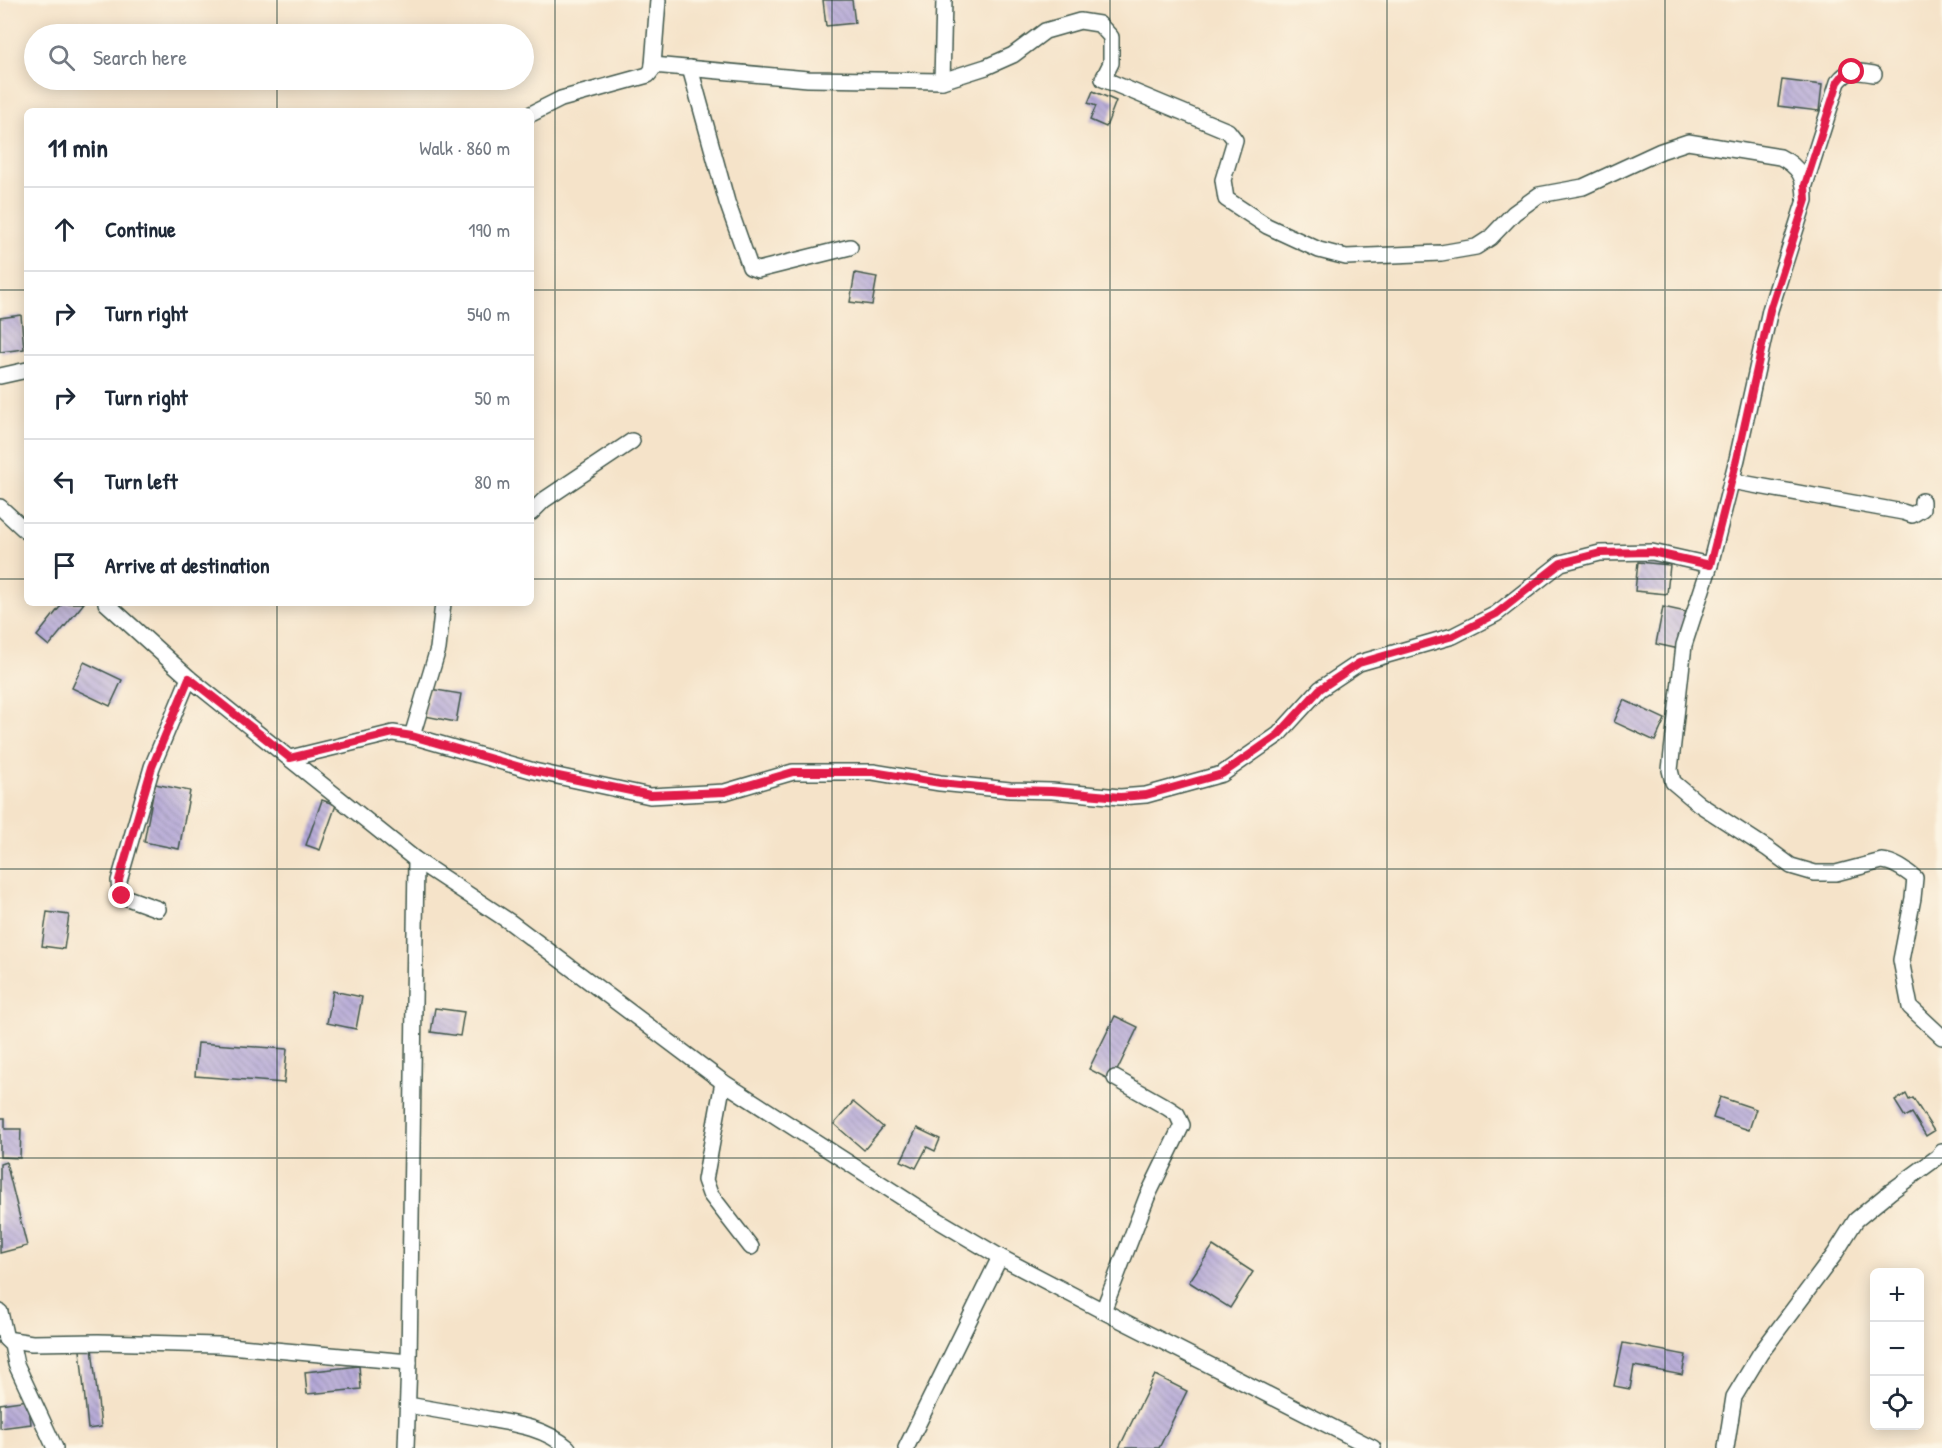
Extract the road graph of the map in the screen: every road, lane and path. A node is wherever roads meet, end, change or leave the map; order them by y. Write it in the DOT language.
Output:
graph roads {
  1 [pos="658,0"];
  2 [pos="944,0"];
  3 [pos="653,65"];
  4 [pos="690,68"];
  5 [pos="1874,74"];
  6 [pos="942,81"];
  7 [pos="534,112"];
  8 [pos="1805,185"];
  9 [pos="850,247"];
  10 [pos="24,371"];
  11 [pos="0,376"];
  12 [pos="632,441"];
  13 [pos="1731,481"];
  14 [pos="1922,501"];
  15 [pos="0,507"];
  16 [pos="534,510"];
  17 [pos="24,529"];
  18 [pos="1710,565"];
  19 [pos="109,606"];
  20 [pos="444,606"];
  21 [pos="189,678"];
  22 [pos="412,736"];
  23 [pos="290,758"];
  24 [pos="416,860"];
  25 [pos="158,909"];
  26 [pos="1942,1037"];
  27 [pos="1115,1078"];
  28 [pos="723,1082"];
  29 [pos="1942,1152"];
  30 [pos="751,1247"];
  31 [pos="1000,1257"];
  32 [pos="1103,1311"];
  33 [pos="0,1312"];
  34 [pos="6,1339"];
  35 [pos="409,1362"];
  36 [pos="408,1405"];
  37 [pos="56,1448"];
  38 [pos="406,1448"];
  39 [pos="568,1448"];
  40 [pos="906,1448"];
  41 [pos="1373,1448"];
  42 [pos="1726,1448"];
  1 -- 3 [label="street"];
  2 -- 6 [label="street"];
  3 -- 4 [label="street"];
  3 -- 7 [label="street"];
  4 -- 6 [label="street"];
  4 -- 9 [label="street"];
  5 -- 8 [label="street"];
  6 -- 8 [label="street"];
  8 -- 13 [label="street"];
  10 -- 11 [label="street"];
  12 -- 16 [label="street"];
  13 -- 14 [label="street"];
  13 -- 18 [label="street"];
  15 -- 17 [label="street"];
  18 -- 22 [label="street"];
  18 -- 26 [label="street"];
  19 -- 21 [label="street"];
  20 -- 22 [label="street"];
  21 -- 23 [label="street"];
  21 -- 25 [label="street"];
  22 -- 23 [label="street"];
  23 -- 24 [label="street"];
  24 -- 28 [label="street"];
  24 -- 35 [label="street"];
  27 -- 32 [label="street"];
  28 -- 30 [label="street"];
  28 -- 31 [label="street"];
  29 -- 42 [label="street"];
  31 -- 32 [label="street"];
  31 -- 40 [label="street"];
  32 -- 41 [label="street"];
  33 -- 34 [label="street"];
  34 -- 35 [label="street"];
  34 -- 37 [label="street"];
  35 -- 36 [label="street"];
  36 -- 38 [label="street"];
  36 -- 39 [label="street"];
}
